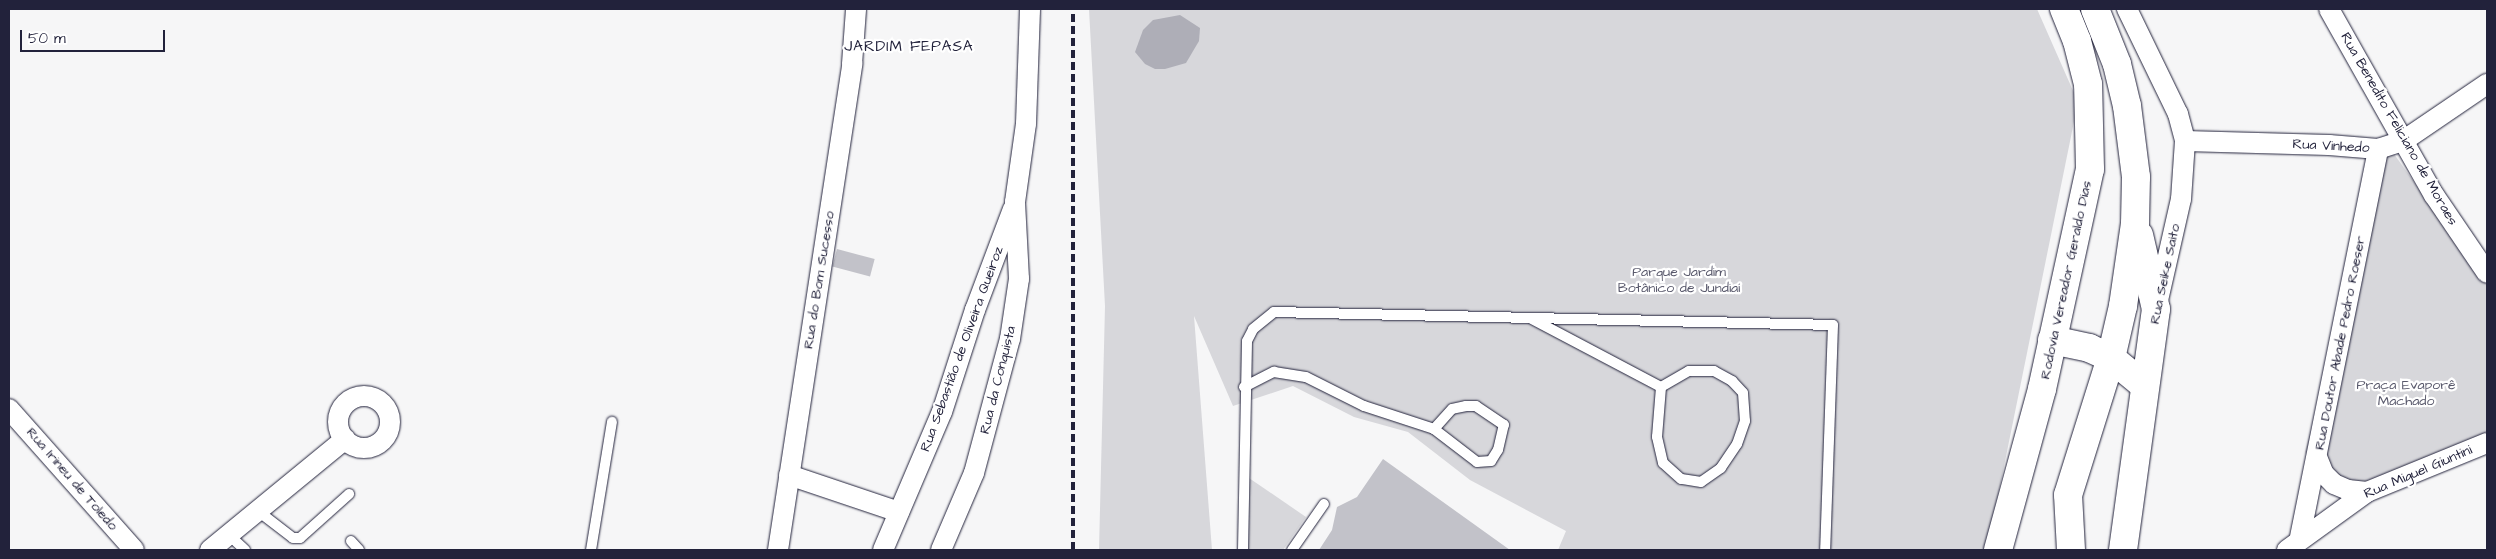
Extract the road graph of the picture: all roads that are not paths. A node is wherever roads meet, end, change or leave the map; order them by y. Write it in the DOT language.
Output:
graph roads {
  1 [pos="856,9"];
  2 [pos="1030,9"];
  3 [pos="2064,9"];
  4 [pos="2095,9"];
  5 [pos="2127,9"];
  6 [pos="2329,9"];
  7 [pos="2487,84"];
  8 [pos="2185,141"];
  9 [pos="2404,141"];
  10 [pos="2378,149"];
  11 [pos="1015,202"];
  12 [pos="2135,224"];
  13 [pos="2487,273"];
  14 [pos="2156,309"];
  15 [pos="1529,317"];
  16 [pos="2052,340"];
  17 [pos="2111,358"];
  18 [pos="2145,386"];
  19 [pos="1244,387"];
  20 [pos="1661,387"];
  21 [pos="9,409"];
  22 [pos="612,422"];
  23 [pos="1434,429"];
  24 [pos="345,439"];
  25 [pos="2487,443"];
  26 [pos="2317,457"];
  27 [pos="789,475"];
  28 [pos="2367,492"];
  29 [pos="349,494"];
  30 [pos="1324,504"];
  31 [pos="258,510"];
  32 [pos="899,512"];
  33 [pos="229,535"];
  34 [pos="351,541"];
  35 [pos="2293,544"];
  36 [pos="134,550"];
  37 [pos="210,550"];
  38 [pos="245,550"];
  39 [pos="359,550"];
  40 [pos="591,550"];
  41 [pos="778,550"];
  42 [pos="883,550"];
  43 [pos="941,550"];
  44 [pos="1244,550"];
  45 [pos="1292,550"];
  46 [pos="1825,550"];
  47 [pos="1998,550"];
  48 [pos="2071,550"];
  49 [pos="2122,550"];
  1 -- 27 [label="street, Rua do Bom Sucesso"];
  2 -- 11 [label="street"];
  3 -- 16 [label="main road, Rodovia Vereador Geraldo Dias"];
  4 -- 12 [label="main road"];
  5 -- 8 [label="street, Rua Seike Saito"];
  6 -- 9 [label="street, Rua Benedito Feliciano de Moraes"];
  7 -- 9 [label="street, Rua Vinhedo"];
  8 -- 10 [label="street, Rua Vinhedo"];
  8 -- 14 [label="street, Rua Seike Saito"];
  9 -- 10 [label="street, Rua Vinhedo"];
  9 -- 13 [label="street, Rua Benedito Feliciano de Moraes"];
  10 -- 26 [label="street, Rua Doutor Abade Pedro Roeser"];
  11 -- 32 [label="street, Rua Sebastião de Oliveira Queiroz"];
  11 -- 43 [label="street, Rua da Conquista"];
  12 -- 14 [label="main road"];
  12 -- 17 [label="main road"];
  14 -- 18 [label="main road, Rua Seike Saito"];
  15 -- 19 [label="lane"];
  15 -- 20 [label="lane"];
  15 -- 46 [label="lane"];
  16 -- 17 [label="main road"];
  16 -- 47 [label="main road, Rodovia Vereador Geraldo Dias"];
  17 -- 18 [label="main road"];
  17 -- 48 [label="main road"];
  18 -- 49 [label="main road, Rua Seike Saito"];
  19 -- 23 [label="lane"];
  19 -- 44 [label="lane"];
  20 -- 20 [label="lane"];
  21 -- 36 [label="street, Rua Irineu de Toledo"];
  22 -- 40 [label="lane"];
  23 -- 23 [label="lane"];
  24 -- 31 [label="street"];
  25 -- 28 [label="street, Rua Miguel Giuntini"];
  26 -- 28 [label="street"];
  26 -- 35 [label="street, Rua Doutor Abade Pedro Roeser"];
  27 -- 32 [label="street"];
  27 -- 41 [label="street, Rua do Bom Sucesso"];
  28 -- 35 [label="street, Rua Miguel Giuntini"];
  29 -- 31 [label="lane"];
  30 -- 45 [label="lane"];
  31 -- 33 [label="street"];
  32 -- 42 [label="street, Rua Sebastião de Oliveira Queiroz"];
  33 -- 37 [label="street"];
  33 -- 38 [label="lane"];
  34 -- 39 [label="lane"];
}
